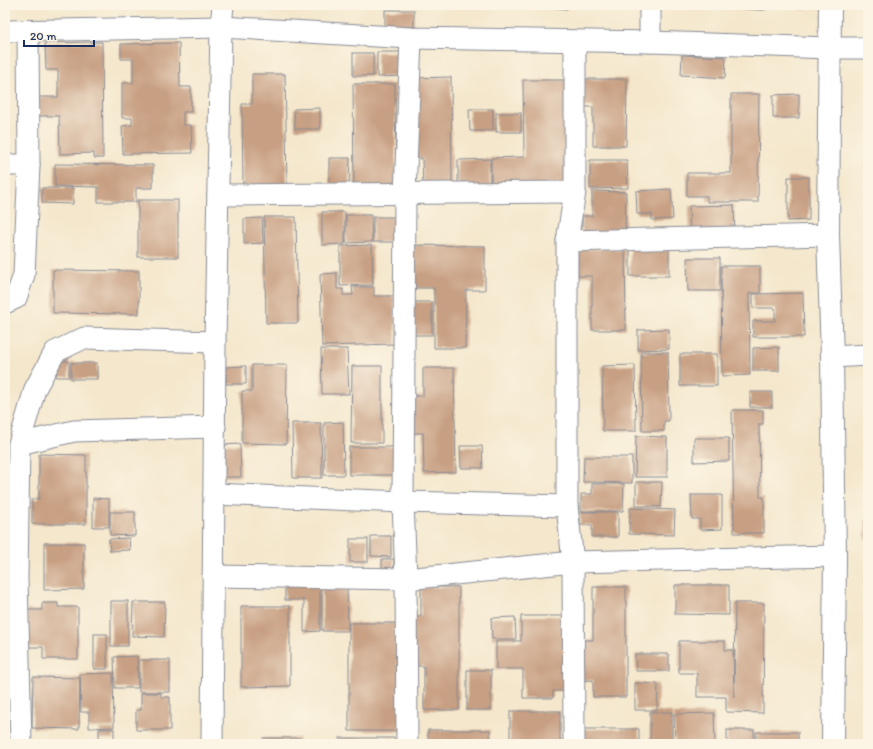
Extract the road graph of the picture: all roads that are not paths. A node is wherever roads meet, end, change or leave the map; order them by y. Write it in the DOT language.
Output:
graph roads {
  1 [pos="223,5"];
  2 [pos="650,5"];
  3 [pos="830,5"];
  4 [pos="221,27"];
  5 [pos="5,31"];
  6 [pos="28,31"];
  7 [pos="411,38"];
  8 [pos="575,41"];
  9 [pos="650,42"];
  10 [pos="830,48"];
  11 [pos="868,48"];
  12 [pos="5,165"];
  13 [pos="29,165"];
  14 [pos="575,192"];
  15 [pos="405,194"];
  16 [pos="218,195"];
  17 [pos="828,235"];
  18 [pos="566,241"];
  19 [pos="5,303"];
  20 [pos="215,342"];
  21 [pos="868,355"];
  22 [pos="832,357"];
  23 [pos="215,427"];
  24 [pos="19,444"];
  25 [pos="214,494"];
  26 [pos="403,502"];
  27 [pos="567,506"];
  28 [pos="834,556"];
  29 [pos="574,562"];
  30 [pos="213,576"];
  31 [pos="11,578"];
  32 [pos="406,579"];
  33 [pos="21,744"];
  34 [pos="212,744"];
  35 [pos="407,744"];
  36 [pos="574,744"];
  37 [pos="834,744"];
  1 -- 4 [label="street"];
  2 -- 9 [label="street"];
  3 -- 10 [label="street"];
  4 -- 6 [label="street"];
  4 -- 7 [label="street"];
  4 -- 16 [label="street"];
  5 -- 6 [label="street"];
  6 -- 13 [label="street"];
  7 -- 8 [label="street"];
  7 -- 15 [label="street"];
  8 -- 9 [label="street"];
  8 -- 14 [label="street"];
  9 -- 10 [label="street"];
  10 -- 11 [label="street"];
  10 -- 17 [label="street"];
  12 -- 13 [label="street"];
  13 -- 19 [label="street"];
  14 -- 15 [label="street"];
  14 -- 18 [label="street"];
  15 -- 16 [label="street"];
  15 -- 26 [label="street"];
  16 -- 20 [label="street"];
  17 -- 18 [label="street"];
  17 -- 22 [label="street"];
  18 -- 27 [label="street"];
  20 -- 23 [label="street"];
  20 -- 24 [label="street"];
  21 -- 22 [label="street"];
  22 -- 28 [label="street"];
  23 -- 24 [label="street"];
  23 -- 25 [label="street"];
  24 -- 31 [label="street"];
  25 -- 26 [label="street"];
  25 -- 30 [label="street"];
  26 -- 27 [label="street"];
  26 -- 32 [label="street"];
  27 -- 29 [label="street"];
  28 -- 29 [label="street"];
  28 -- 37 [label="street"];
  29 -- 32 [label="street"];
  29 -- 36 [label="street"];
  30 -- 32 [label="street"];
  30 -- 34 [label="street"];
  31 -- 33 [label="street"];
  32 -- 35 [label="street"];
}
